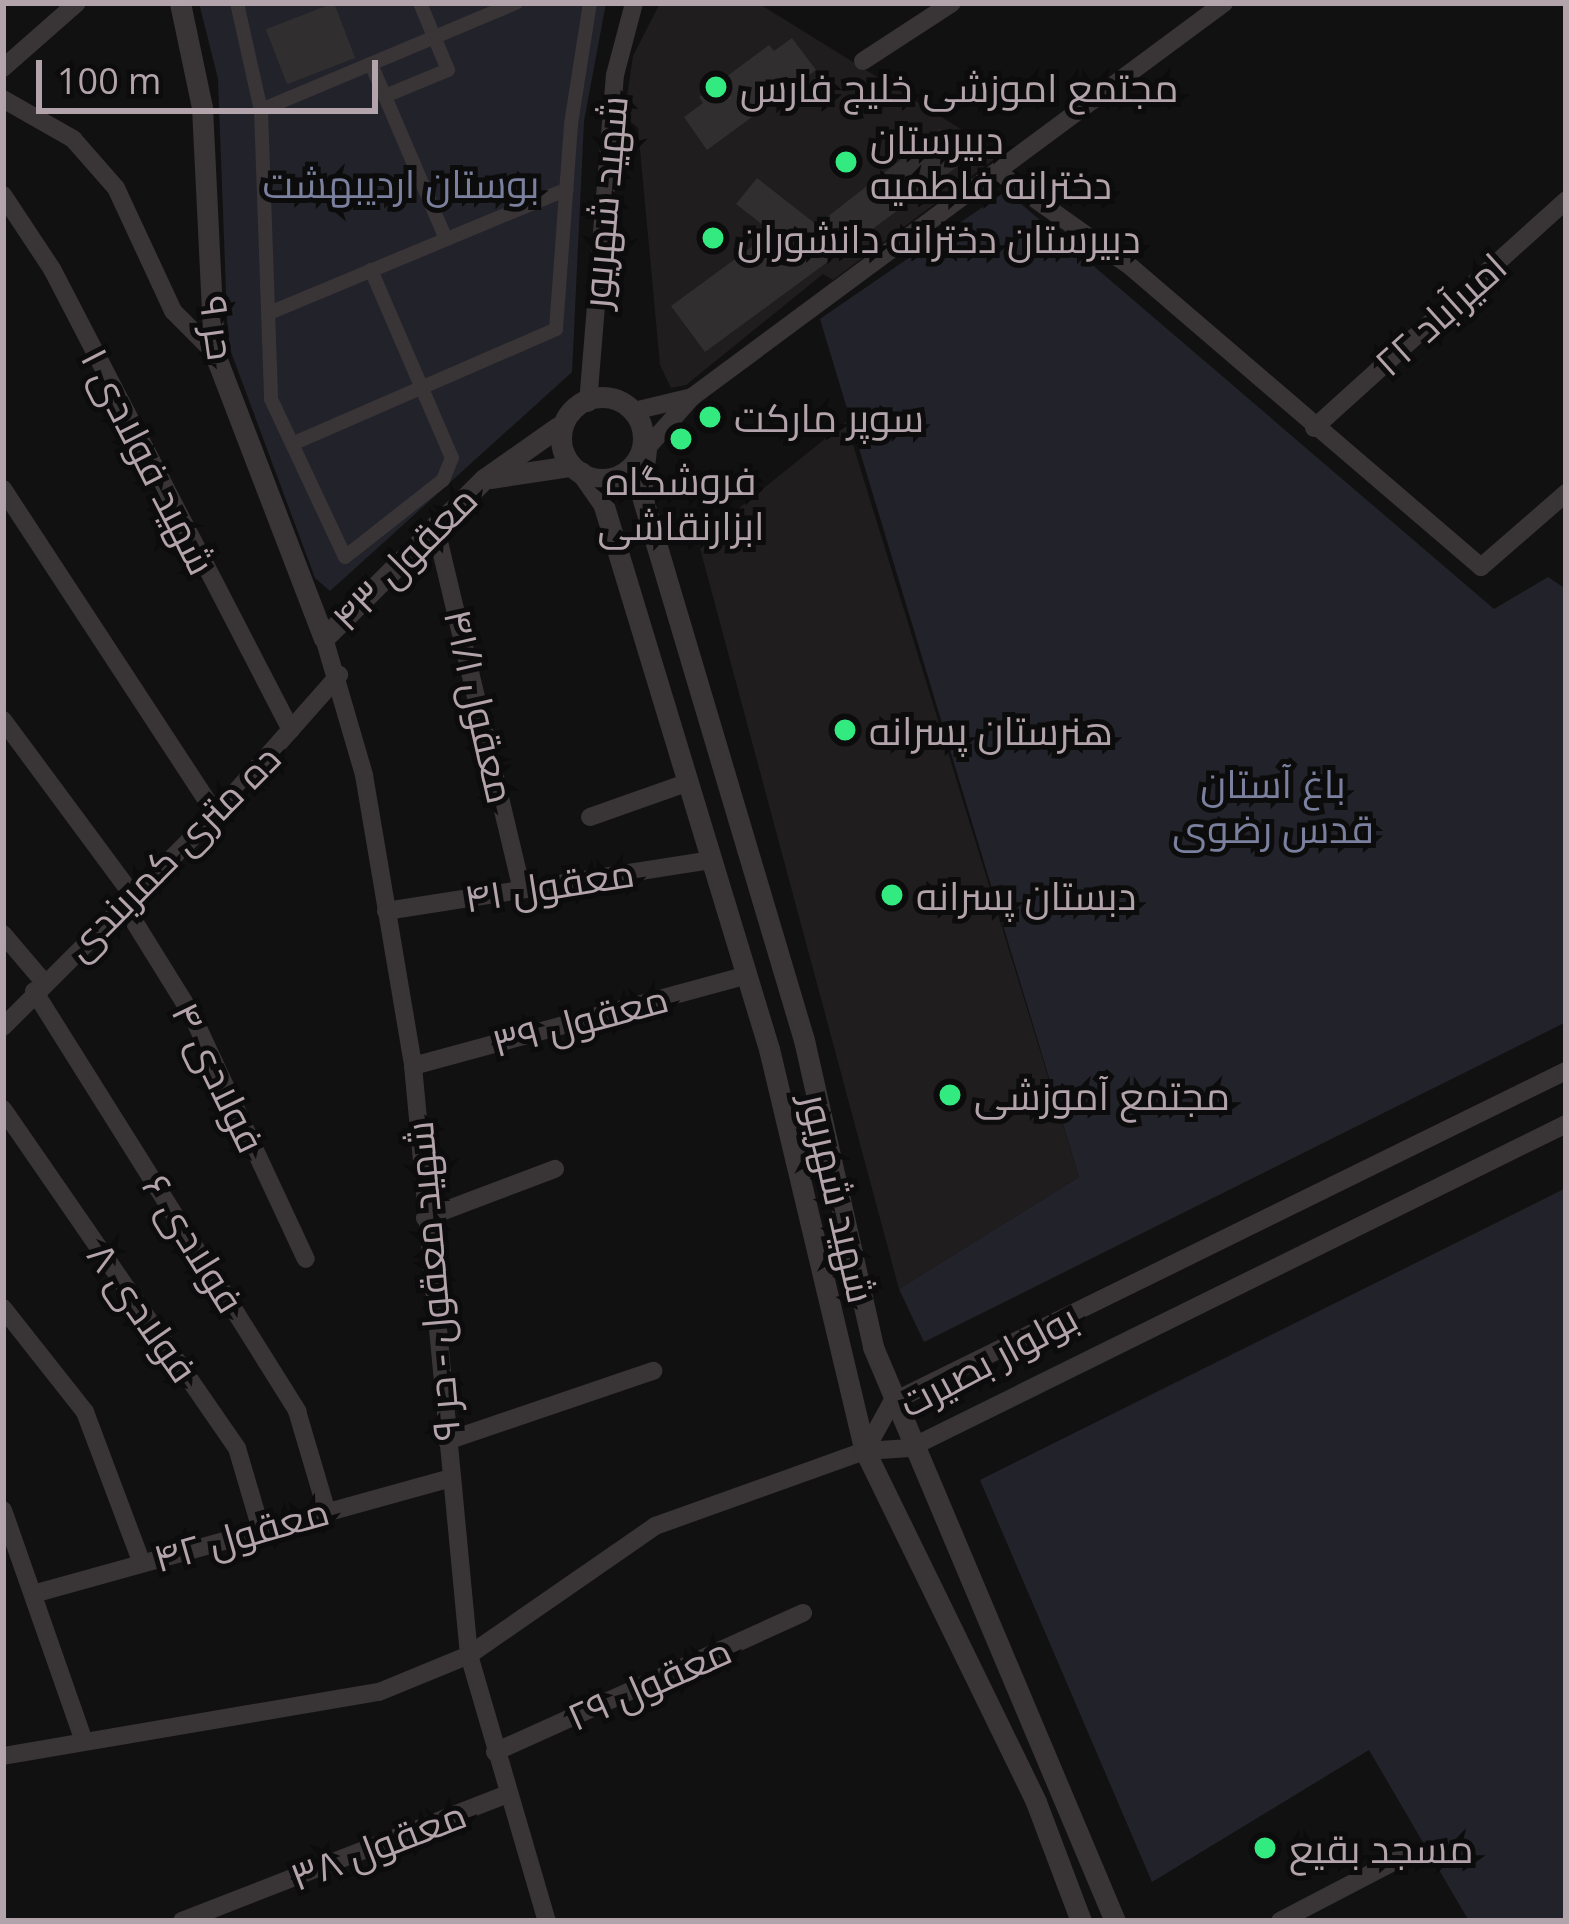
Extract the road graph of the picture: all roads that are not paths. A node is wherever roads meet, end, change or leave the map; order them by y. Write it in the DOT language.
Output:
graph roads {
  1 [pos="77,3"];
  2 [pos="180,3"];
  3 [pos="237,3"];
  4 [pos="420,3"];
  5 [pos="516,3"];
  6 [pos="590,3"];
  7 [pos="634,3"];
  8 [pos="952,3"];
  9 [pos="1224,3"];
  10 [pos="434,37"];
  11 [pos="863,61"];
  12 [pos="371,64"];
  13 [pos="3,68"];
  14 [pos="385,96"];
  15 [pos="3,99"];
  16 [pos="261,110"];
  17 [pos="997,172"];
  18 [pos="567,189"];
  19 [pos="3,195"];
  20 [pos="1566,200"];
  21 [pos="446,239"];
  22 [pos="371,270"];
  23 [pos="274,311"];
  24 [pos="214,352"];
  25 [pos="422,387"];
  26 [pos="692,397"];
  27 [pos="588,403"];
  28 [pos="634,411"];
  29 [pos="558,427"];
  30 [pos="1313,428"];
  31 [pos="292,444"];
  32 [pos="646,449"];
  33 [pos="575,469"];
  34 [pos="484,478"];
  35 [pos="3,489"];
  36 [pos="1566,493"];
  37 [pos="435,524"];
  38 [pos="323,638"];
  39 [pos="339,675"];
  40 [pos="3,720"];
  41 [pos="291,730"];
  42 [pos="689,782"];
  43 [pos="216,814"];
  44 [pos="590,818"];
  45 [pos="712,860"];
  46 [pos="521,887"];
  47 [pos="127,898"];
  48 [pos="386,911"];
  49 [pos="3,934"];
  50 [pos="747,975"];
  51 [pos="38,986"];
  52 [pos="3,1027"];
  53 [pos="413,1066"];
  54 [pos="1566,1071"];
  55 [pos="3,1109"];
  56 [pos="1566,1124"];
  57 [pos="556,1168"];
  58 [pos="425,1218"];
  59 [pos="306,1259"];
  60 [pos="3,1308"];
  61 [pos="653,1371"];
  62 [pos="892,1402"];
  63 [pos="447,1442"];
  64 [pos="910,1448"];
  65 [pos="865,1450"];
  66 [pos="450,1478"];
  67 [pos="326,1509"];
  68 [pos="3,1510"];
  69 [pos="260,1526"];
  70 [pos="141,1562"];
  71 [pos="33,1594"];
  72 [pos="802,1613"];
  73 [pos="469,1655"];
  74 [pos="84,1741"];
  75 [pos="495,1752"];
  76 [pos="3,1756"];
  77 [pos="506,1795"];
  78 [pos="1403,1857"];
  79 [pos="541,1919"];
  80 [pos="182,1921"];
  81 [pos="1081,1921"];
  82 [pos="1115,1921"];
  83 [pos="1280,1921"];
  1 -- 13 [label="street"];
  2 -- 24 [label="street, حر ۹"];
  3 -- 16 [label="street"];
  4 -- 10 [label="street"];
  5 -- 10 [label="street"];
  6 -- 18 [label="street"];
  7 -- 27 [label="street, شهید شهریور"];
  8 -- 11 [label="street"];
  9 -- 17 [label="street"];
  10 -- 12 [label="street"];
  10 -- 14 [label="street"];
  12 -- 14 [label="street"];
  12 -- 16 [label="street"];
  14 -- 21 [label="street"];
  15 -- 24 [label="street"];
  16 -- 23 [label="street"];
  17 -- 26 [label="street"];
  17 -- 30 [label="street"];
  18 -- 21 [label="street"];
  18 -- 25 [label="street"];
  19 -- 41 [label="street, شهید فولادی ۱"];
  20 -- 30 [label="street, امیرآباد ۲۲"];
  21 -- 22 [label="street"];
  22 -- 23 [label="street"];
  22 -- 25 [label="street"];
  23 -- 31 [label="street"];
  24 -- 38 [label="street, حر ۹"];
  25 -- 31 [label="street"];
  25 -- 31 [label="street"];
  26 -- 28 [label="street"];
  26 -- 32 [label="street"];
  27 -- 28 [label="street"];
  27 -- 29 [label="street"];
  28 -- 32 [label="street"];
  29 -- 33 [label="street"];
  29 -- 34 [label="street, معقول ۴۳"];
  30 -- 36 [label="street"];
  32 -- 33 [label="street"];
  32 -- 62 [label="street, شهید شهریور"];
  33 -- 34 [label="street, معقول ۴۳"];
  33 -- 42 [label="street, شهید شهریور"];
  34 -- 37 [label="street, معقول ۴۳"];
  35 -- 43 [label="street"];
  37 -- 38 [label="street, معقول ۴۳"];
  37 -- 46 [label="street, معقول ۴۱/۱"];
  38 -- 39 [label="street, شهید معقول - حر ۹"];
  39 -- 41 [label="street, ده متری کمربندی"];
  39 -- 48 [label="street, شهید معقول - حر ۹"];
  40 -- 47 [label="street, فولادی ۴"];
  41 -- 43 [label="street, ده متری کمربندی"];
  42 -- 44 [label="street"];
  42 -- 45 [label="street, شهید شهریور"];
  43 -- 47 [label="street, ده متری کمربندی"];
  45 -- 46 [label="street, معقول ۴۱"];
  45 -- 50 [label="street, شهید شهریور"];
  46 -- 48 [label="street, معقول ۴۱"];
  47 -- 51 [label="street, ده متری کمربندی"];
  47 -- 59 [label="street, فولادی ۴"];
  48 -- 53 [label="street, شهید معقول - حر ۹"];
  49 -- 51 [label="street, فولادی ۶"];
  50 -- 53 [label="street, معقول ۳۹"];
  50 -- 65 [label="street, شهید شهریور"];
  51 -- 52 [label="street, ده متری کمربندی"];
  51 -- 67 [label="street, فولادی ۶"];
  53 -- 58 [label="street, شهید معقول - حر ۹"];
  54 -- 62 [label="street, بولوار بصیرت"];
  55 -- 69 [label="street, فولادی ۸"];
  56 -- 64 [label="street, بولوار بصیرت"];
  57 -- 58 [label="street"];
  58 -- 63 [label="street, شهید معقول - حر ۹"];
  60 -- 70 [label="street"];
  61 -- 63 [label="street"];
  62 -- 64 [label="street, شهید شهریور"];
  62 -- 65 [label="street, بولوار بصیرت"];
  63 -- 66 [label="street, شهید معقول - حر ۹"];
  64 -- 65 [label="street, بولوار بصیرت"];
  64 -- 82 [label="street, شهید شهریور"];
  65 -- 73 [label="street"];
  65 -- 81 [label="street, شهید شهریور"];
  66 -- 67 [label="street, معقول ۴۲"];
  66 -- 73 [label="street, شهید معقول - حر ۹"];
  67 -- 69 [label="street, معقول ۴۲"];
  68 -- 71 [label="street"];
  69 -- 70 [label="street, معقول ۴۲"];
  70 -- 71 [label="street, معقول ۴۲"];
  71 -- 74 [label="street"];
  72 -- 75 [label="street, معقول ۲۹"];
  73 -- 74 [label="street"];
  73 -- 75 [label="street, شهید معقول - حر ۹"];
  74 -- 76 [label="street"];
  75 -- 77 [label="street, شهید معقول - حر ۹"];
  77 -- 79 [label="street, شهید معقول - حر ۹"];
  77 -- 80 [label="street, معقول ۳۸"];
  78 -- 83 [label="street"];
}
